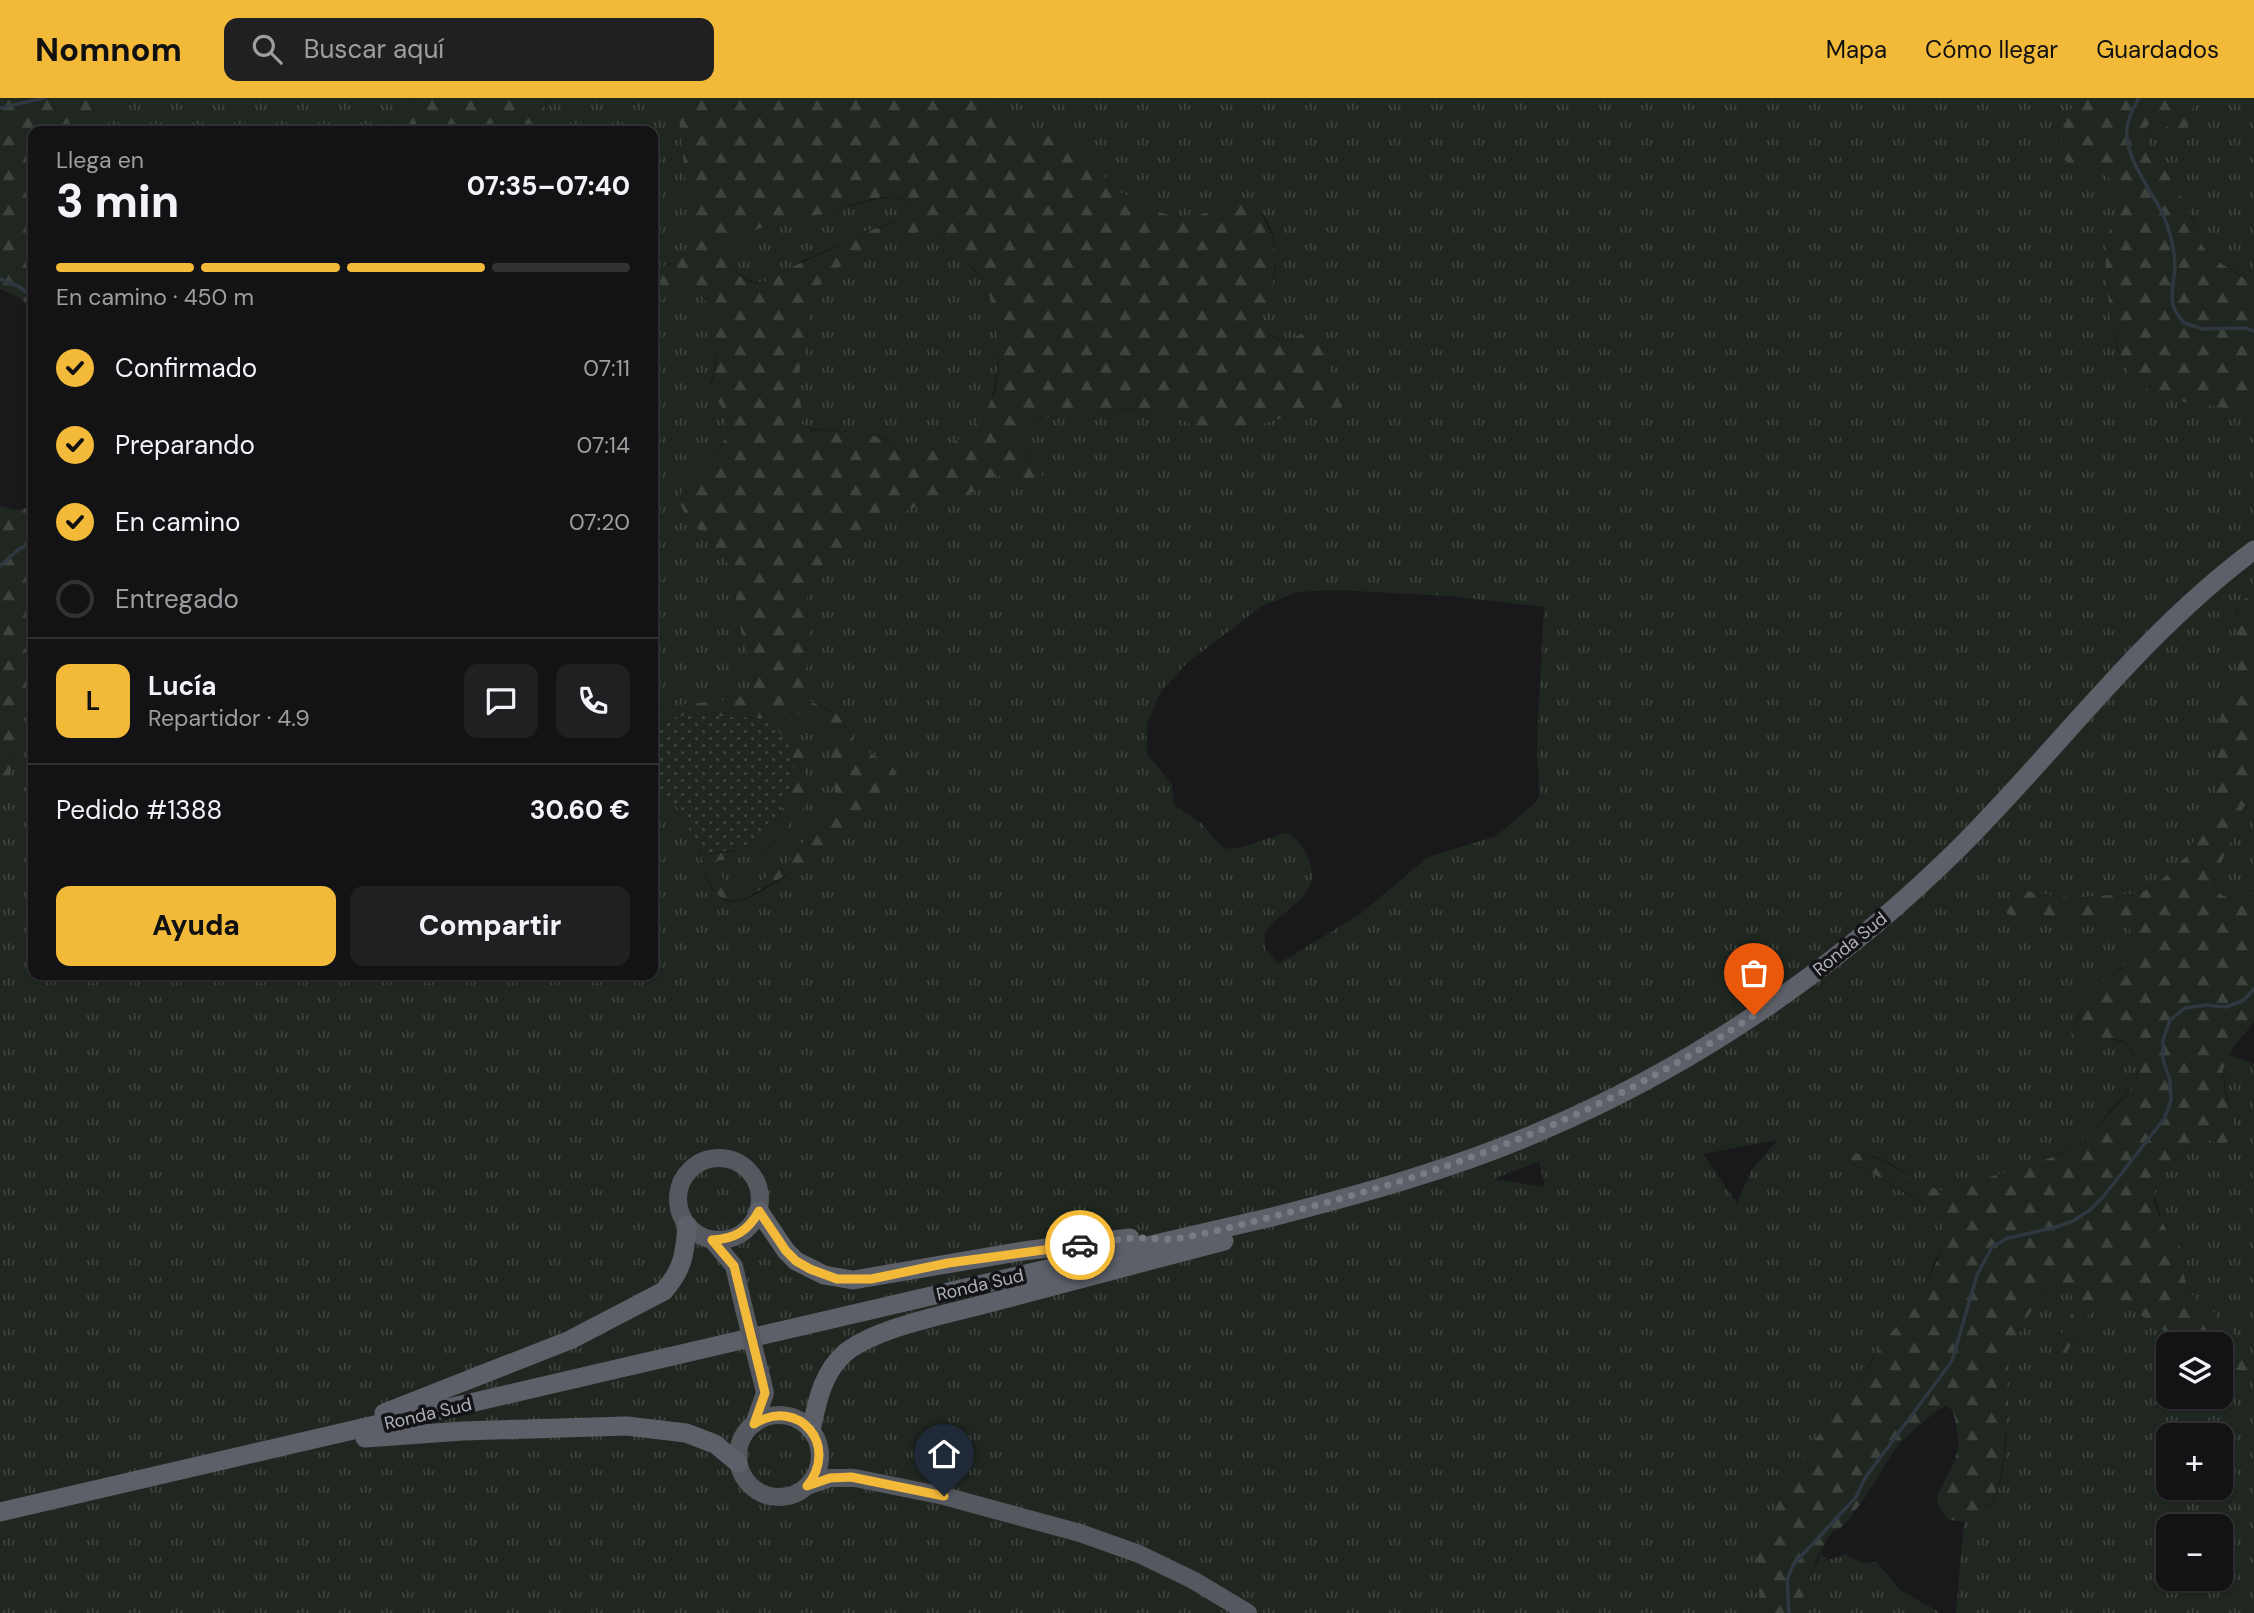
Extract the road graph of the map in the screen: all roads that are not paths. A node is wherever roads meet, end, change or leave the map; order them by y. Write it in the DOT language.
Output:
graph roads {
  1 [pos="2254,550"];
  2 [pos="1545,1130"];
  3 [pos="759,1211"];
  4 [pos="687,1226"];
  5 [pos="741,1234"];
  6 [pos="1177,1239"];
  7 [pos="712,1240"];
  8 [pos="734,1266"];
  9 [pos="764,1386"];
  10 [pos="789,1416"];
  11 [pos="754,1424"];
  12 [pos="815,1439"];
  13 [pos="301,1443"];
  14 [pos="738,1463"];
  15 [pos="853,1477"];
  16 [pos="807,1486"];
  17 [pos="0,1513"];
  18 [pos="1248,1613"];
  1 -- 2 [label="highway, Ronda Sud"];
  2 -- 6 [label="highway, Ronda Sud"];
  2 -- 12 [label="highway"];
  3 -- 4 [label="main road"];
  3 -- 5 [label="main road"];
  3 -- 6 [label="highway"];
  4 -- 7 [label="main road"];
  4 -- 13 [label="highway"];
  5 -- 7 [label="main road"];
  5 -- 8 [label="main road"];
  6 -- 13 [label="highway, Ronda Sud"];
  7 -- 8 [label="main road"];
  8 -- 9 [label="main road, bridge"];
  9 -- 10 [label="main road"];
  9 -- 11 [label="main road"];
  10 -- 11 [label="main road"];
  10 -- 12 [label="main road"];
  11 -- 14 [label="main road"];
  12 -- 15 [label="main road"];
  12 -- 16 [label="main road"];
  13 -- 14 [label="highway"];
  13 -- 17 [label="highway, Ronda Sud"];
  14 -- 16 [label="main road"];
  15 -- 16 [label="main road"];
  15 -- 18 [label="main road"];
}
